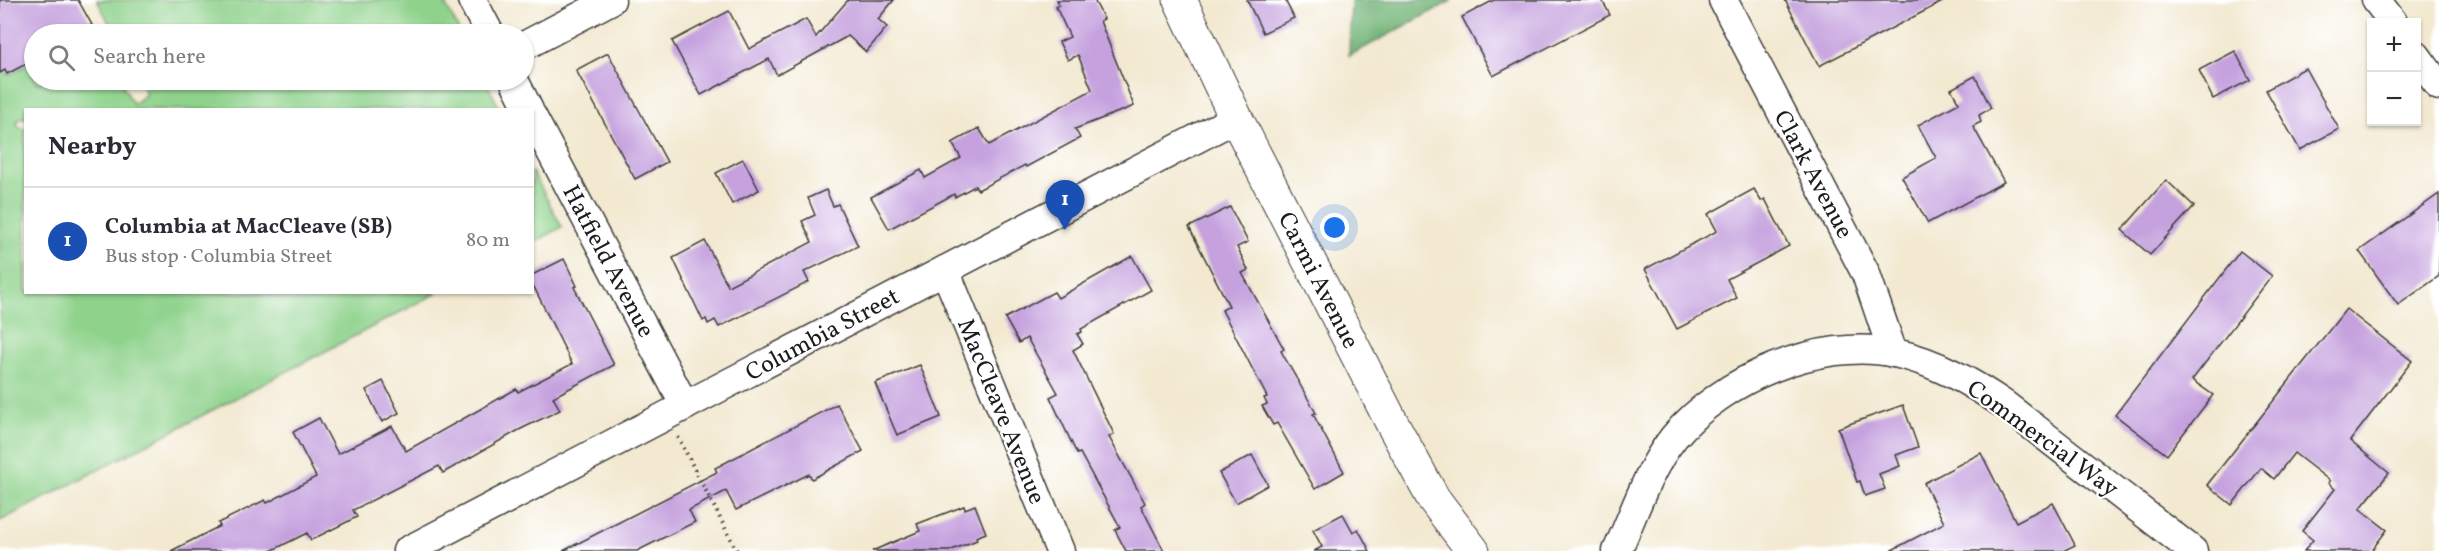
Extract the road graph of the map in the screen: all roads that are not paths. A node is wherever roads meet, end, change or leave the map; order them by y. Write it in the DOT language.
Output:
graph roads {
  1 [pos="472,0"];
  2 [pos="611,0"];
  3 [pos="1180,0"];
  4 [pos="1723,0"];
  5 [pos="2376,0"];
  6 [pos="2390,18"];
  7 [pos="485,24"];
  8 [pos="534,40"];
  9 [pos="2421,62"];
  10 [pos="2439,86"];
  11 [pos="519,90"];
  12 [pos="528,108"];
  13 [pos="1236,118"];
  14 [pos="534,120"];
  15 [pos="945,270"];
  16 [pos="1893,353"];
  17 [pos="674,412"];
  18 [pos="408,551"];
  19 [pos="1060,551"];
  20 [pos="1473,551"];
  21 [pos="1617,551"];
  22 [pos="2193,551"];
  1 -- 7 [label="street"];
  2 -- 8 [label="street"];
  3 -- 13 [label="street, Carmi Avenue"];
  4 -- 16 [label="street, Clark Avenue"];
  5 -- 6 [label="street"];
  9 -- 10 [label="street"];
  11 -- 12 [label="street"];
  13 -- 15 [label="street, Columbia Street"];
  13 -- 20 [label="street, Carmi Avenue"];
  14 -- 17 [label="street, Hatfield Avenue"];
  15 -- 17 [label="street, Columbia Street"];
  15 -- 19 [label="street, MacCleave Avenue"];
  16 -- 21 [label="street, Commercial Way"];
  16 -- 22 [label="street, Commercial Way"];
  17 -- 18 [label="street, Columbia Street"];
}
